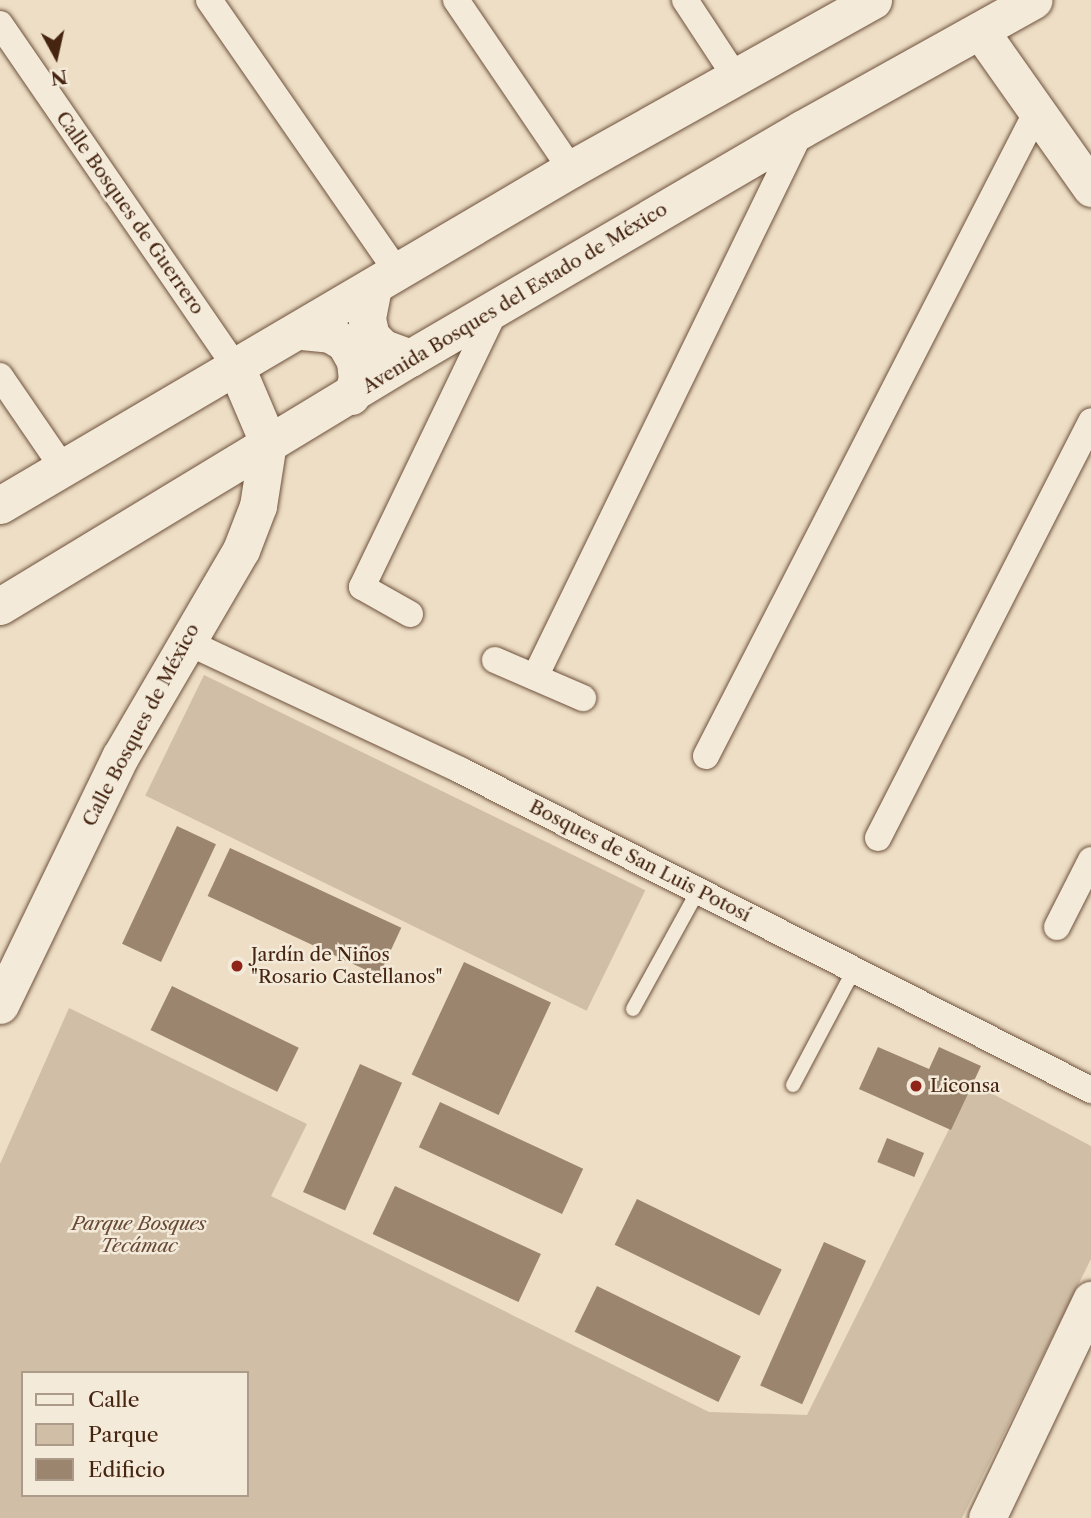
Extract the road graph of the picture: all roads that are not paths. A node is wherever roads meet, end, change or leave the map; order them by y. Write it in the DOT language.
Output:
graph roads {
  1 [pos="209,0"];
  2 [pos="456,0"];
  3 [pos="685,0"];
  4 [pos="873,0"];
  5 [pos="1034,0"];
  6 [pos="0,24"];
  7 [pos="981,32"];
  8 [pos="735,76"];
  9 [pos="1037,111"];
  10 [pos="802,129"];
  11 [pos="571,169"];
  12 [pos="1091,188"];
  13 [pos="385,279"];
  14 [pos="497,307"];
  15 [pos="302,331"];
  16 [pos="410,358"];
  17 [pos="236,367"];
  18 [pos="0,376"];
  19 [pos="351,396"];
  20 [pos="1091,421"];
  21 [pos="268,442"];
  22 [pos="63,468"];
  23 [pos="0,505"];
  24 [pos="0,606"];
  25 [pos="410,614"];
  26 [pos="185,641"];
  27 [pos="495,660"];
  28 [pos="535,677"];
  29 [pos="583,698"];
  30 [pos="706,756"];
  31 [pos="877,838"];
  32 [pos="1091,860"];
  33 [pos="698,891"];
  34 [pos="1057,927"];
  35 [pos="854,970"];
  36 [pos="0,1005"];
  37 [pos="633,1009"];
  38 [pos="793,1085"];
  39 [pos="1091,1090"];
  40 [pos="1091,1300"];
  41 [pos="987,1518"];
  1 -- 13 [label="street"];
  2 -- 11 [label="street"];
  3 -- 8 [label="street"];
  4 -- 8 [label="street"];
  5 -- 7 [label="street, Avenida Bosques del Estado de México"];
  6 -- 17 [label="street, Calle Bosques de Guerrero"];
  7 -- 9 [label="street"];
  7 -- 10 [label="street, Avenida Bosques del Estado de México"];
  8 -- 11 [label="street"];
  9 -- 12 [label="street"];
  9 -- 30 [label="street"];
  10 -- 14 [label="street, Avenida Bosques del Estado de México"];
  10 -- 28 [label="street"];
  11 -- 13 [label="street"];
  13 -- 15 [label="street"];
  13 -- 16 [label="street"];
  14 -- 16 [label="street, Avenida Bosques del Estado de México"];
  14 -- 25 [label="street"];
  15 -- 17 [label="street"];
  15 -- 19 [label="street"];
  16 -- 19 [label="street, Avenida Bosques del Estado de México"];
  17 -- 21 [label="street"];
  17 -- 22 [label="street"];
  18 -- 22 [label="street"];
  19 -- 21 [label="street, Avenida Bosques del Estado de México"];
  20 -- 31 [label="street"];
  21 -- 24 [label="street, Avenida Bosques del Estado de México"];
  21 -- 26 [label="street, Calle Bosques de México"];
  22 -- 23 [label="street"];
  26 -- 33 [label="street, Bosques de San Luis Potosí"];
  26 -- 36 [label="street, Calle Bosques de México"];
  27 -- 28 [label="street"];
  28 -- 29 [label="street"];
  32 -- 34 [label="street"];
  33 -- 35 [label="street, Bosques de San Luis Potosí"];
  33 -- 37 [label="lane"];
  35 -- 38 [label="lane"];
  35 -- 39 [label="street, Bosques de San Luis Potosí"];
  40 -- 41 [label="street"];
}
